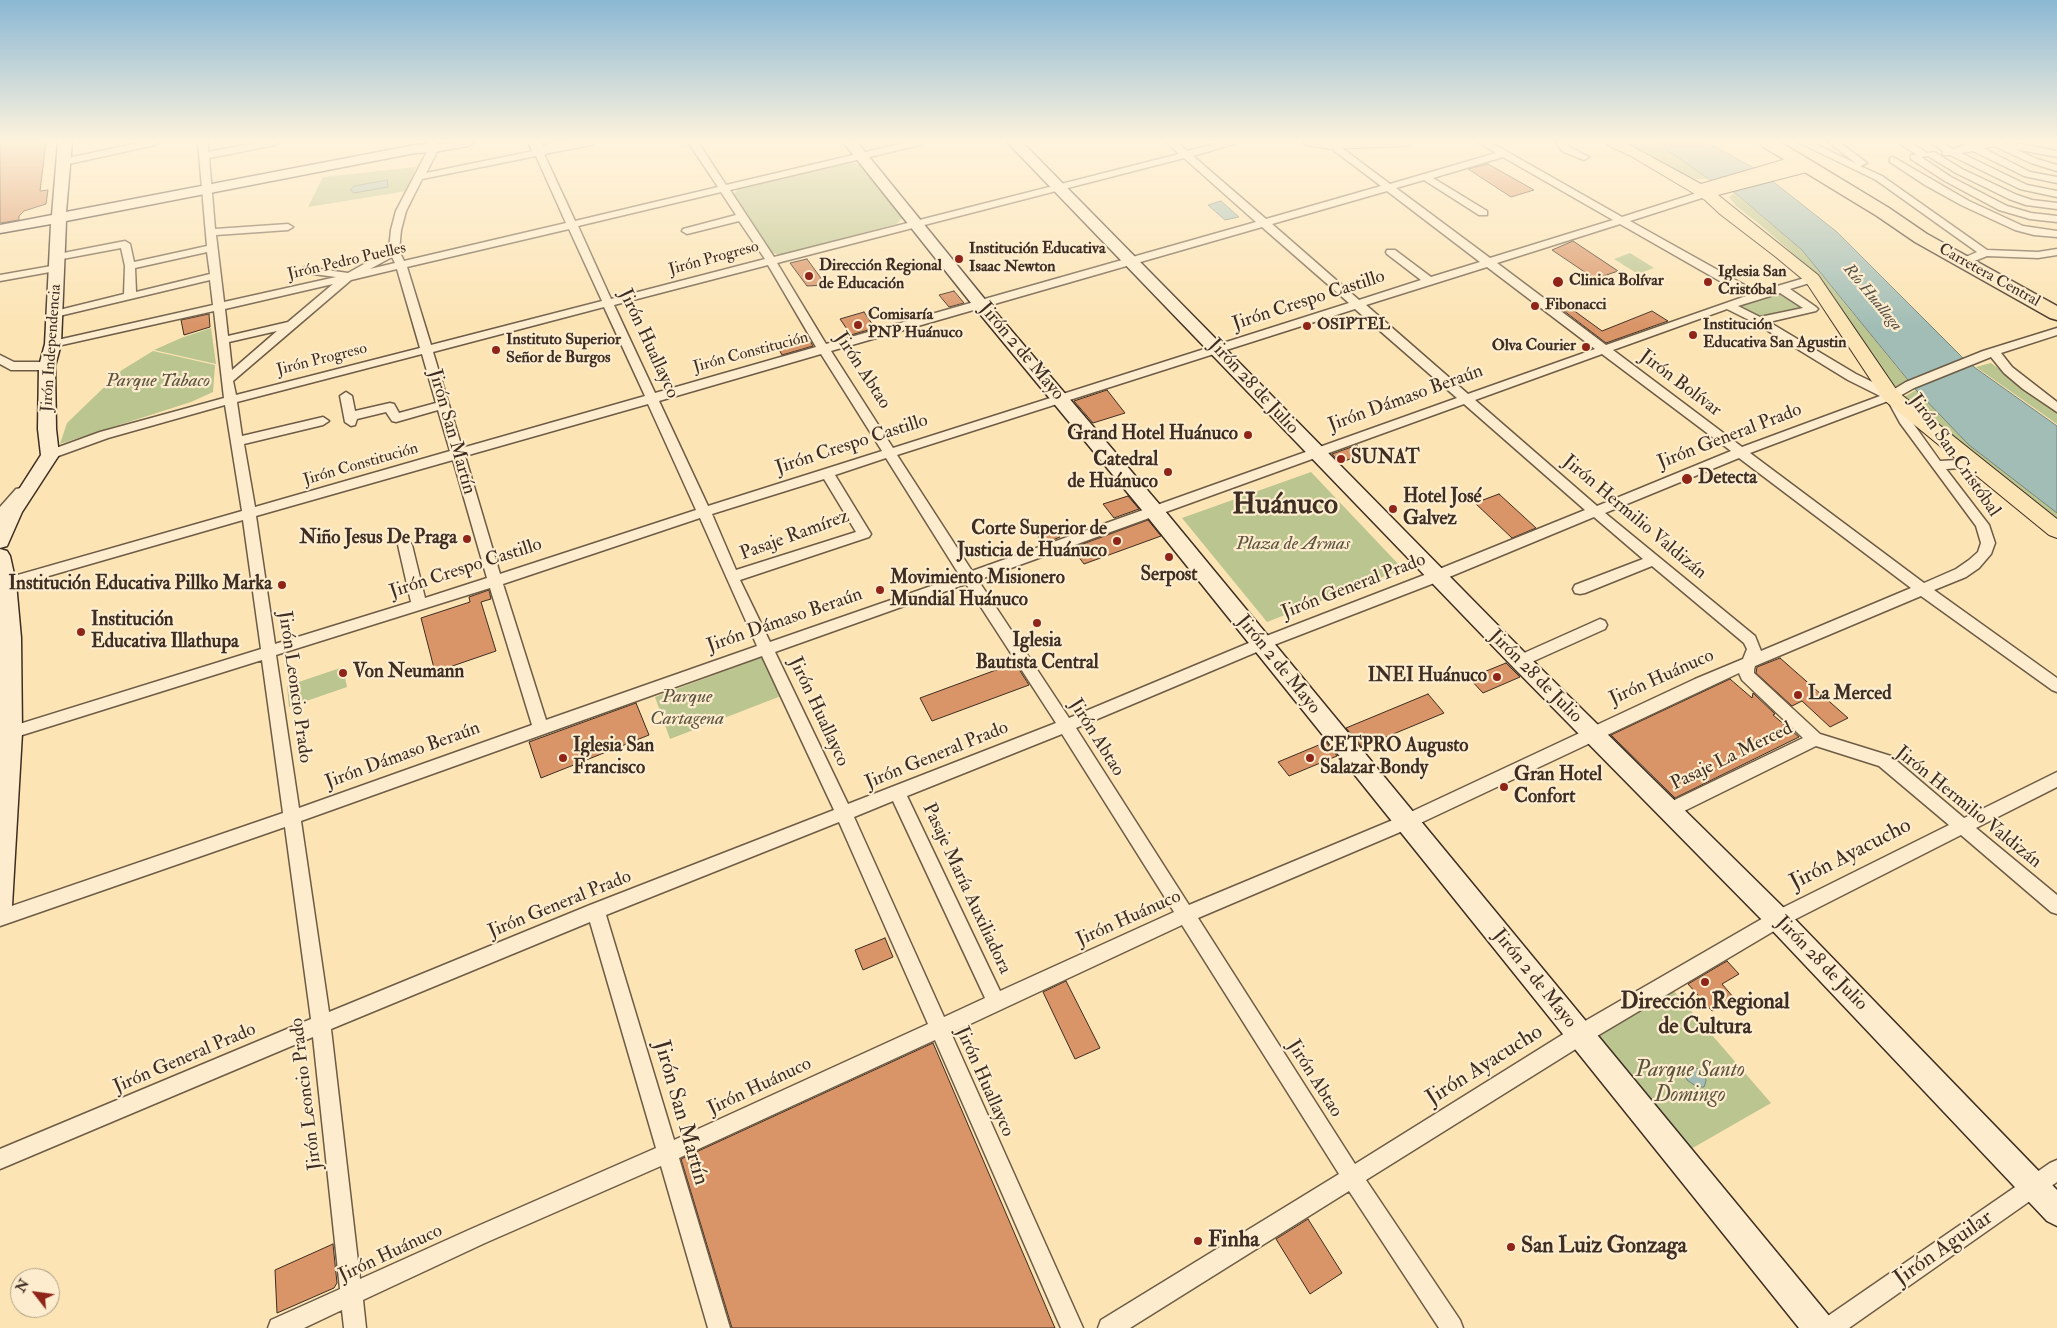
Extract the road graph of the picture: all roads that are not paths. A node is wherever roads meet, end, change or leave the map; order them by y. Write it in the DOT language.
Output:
graph roads {
  1 [pos="60,204"];
  2 [pos="140,204"];
  3 [pos="208,204"];
  4 [pos="405,204"];
  5 [pos="563,204"];
  6 [pos="660,204"];
  7 [pos="733,204"];
  8 [pos="900,204"];
  9 [pos="991,204"];
  10 [pos="1075,204"];
  11 [pos="1241,204"];
  12 [pos="1334,204"];
  13 [pos="1410,204"];
  14 [pos="1469,204"];
  15 [pos="1593,204"];
  16 [pos="1670,204"];
  17 [pos="1721,204"];
  18 [pos="1866,204"];
  19 [pos="1916,204"];
  20 [pos="1967,204"];
  21 [pos="1995,204"];
  22 [pos="2043,204"];
  23 [pos="2057,206"];
  24 [pos="1483,213"];
  25 [pos="742,217"];
  26 [pos="2057,219"];
  27 [pos="58,220"];
  28 [pos="1621,220"];
  29 [pos="916,224"];
  30 [pos="1264,224"];
  31 [pos="572,225"];
  32 [pos="288,227"];
  33 [pos="0,230"];
  34 [pos="211,232"];
  35 [pos="687,232"];
  36 [pos="0,234"];
  37 [pos="2057,234"];
  38 [pos="213,248"];
  39 [pos="394,251"];
  40 [pos="1391,252"];
  41 [pos="2057,252"];
  42 [pos="1985,253"];
  43 [pos="771,261"];
  44 [pos="1130,261"];
  45 [pos="57,262"];
  46 [pos="1963,262"];
  47 [pos="1488,263"];
  48 [pos="401,265"];
  49 [pos="130,266"];
  50 [pos="305,270"];
  51 [pos="215,276"];
  52 [pos="348,277"];
  53 [pos="0,278"];
  54 [pos="1812,279"];
  55 [pos="1430,282"];
  56 [pos="1780,288"];
  57 [pos="130,296"];
  58 [pos="1755,296"];
  59 [pos="608,304"];
  60 [pos="1358,304"];
  61 [pos="981,305"];
  62 [pos="1728,305"];
  63 [pos="219,306"];
  64 [pos="55,314"];
  65 [pos="2057,314"];
  66 [pos="1759,321"];
  67 [pos="294,324"];
  68 [pos="2057,331"];
  69 [pos="224,340"];
  70 [pos="53,344"];
  71 [pos="824,350"];
  72 [pos="1218,350"];
  73 [pos="1602,350"];
  74 [pos="427,351"];
  75 [pos="1994,353"];
  76 [pos="0,359"];
  77 [pos="47,366"];
  78 [pos="227,380"];
  79 [pos="346,396"];
  80 [pos="1891,396"];
  81 [pos="651,398"];
  82 [pos="1059,399"];
  83 [pos="230,400"];
  84 [pos="1466,400"];
  85 [pos="442,405"];
  86 [pos="2057,408"];
  87 [pos="323,421"];
  88 [pos="237,441"];
  89 [pos="1740,452"];
  90 [pos="891,453"];
  91 [pos="1316,453"];
  92 [pos="458,454"];
  93 [pos="50,455"];
  94 [pos="1975,462"];
  95 [pos="1936,465"];
  96 [pos="827,473"];
  97 [pos="34,478"];
  98 [pos="1153,510"];
  99 [pos="704,512"];
  100 [pos="1596,512"];
  101 [pos="249,513"];
  102 [pos="0,515"];
  103 [pos="2057,530"];
  104 [pos="0,541"];
  105 [pos="1988,543"];
  106 [pos="405,545"];
  107 [pos="0,556"];
  108 [pos="1653,560"];
  109 [pos="1437,576"];
  110 [pos="732,578"];
  111 [pos="969,578"];
  112 [pos="495,581"];
  113 [pos="3,584"];
  114 [pos="1922,588"];
  115 [pos="1580,589"];
  116 [pos="419,604"];
  117 [pos="1600,625"];
  118 [pos="1261,644"];
  119 [pos="766,649"];
  120 [pos="268,651"];
  121 [pos="1520,661"];
  122 [pos="1750,664"];
  123 [pos="2057,686"];
  124 [pos="1065,726"];
  125 [pos="541,728"];
  126 [pos="1591,733"];
  127 [pos="5,735"];
  128 [pos="1815,739"];
  129 [pos="2057,779"];
  130 [pos="898,794"];
  131 [pos="1668,811"];
  132 [pos="844,814"];
  133 [pos="290,818"];
  134 [pos="1406,822"];
  135 [pos="1962,826"];
  136 [pos="0,906"];
  137 [pos="2057,906"];
  138 [pos="596,911"];
  139 [pos="1186,916"];
  140 [pos="0,918"];
  141 [pos="1778,919"];
  142 [pos="996,1002"];
  143 [pos="321,1024"];
  144 [pos="938,1028"];
  145 [pos="1580,1035"];
  146 [pos="668,1153"];
  147 [pos="0,1159"];
  148 [pos="2057,1170"];
  149 [pos="1352,1177"];
  150 [pos="2033,1187"];
  151 [pos="2057,1211"];
  152 [pos="352,1296"];
  153 [pos="279,1328"];
  154 [pos="355,1328"];
  155 [pos="719,1328"];
  156 [pos="1072,1328"];
  157 [pos="1109,1328"];
  158 [pos="1452,1328"];
  159 [pos="1820,1328"];
  160 [pos="1830,1328"];
  1 -- 27 [label="street, Jirón Independencia"];
  2 -- 27 [label="street"];
  3 -- 34 [label="street, Jirón Leoncio Prado"];
  4 -- 39 [label="street"];
  5 -- 31 [label="street, Jirón Huallayco"];
  6 -- 31 [label="street, Jirón Pedro Puelles"];
  7 -- 25 [label="street, Jirón Abtao"];
  8 -- 29 [label="street, Jirón 2 de Mayo"];
  9 -- 29 [label="street, Jirón Progreso"];
  10 -- 44 [label="street, Jirón 28 de Julio"];
  11 -- 30 [label="street, Jirón Hermilio Valdizán"];
  12 -- 30 [label="street, Jirón Constitución"];
  13 -- 47 [label="street, Jirón Bolívar"];
  14 -- 24 [label="street"];
  15 -- 28 [label="street"];
  16 -- 28 [label="street, Jirón Crespo Castillo"];
  17 -- 54 [label="main road"];
  18 -- 46 [label="highway, Carretera Central"];
  19 -- 42 [label="street"];
  20 -- 37 [label="street"];
  21 -- 26 [label="street"];
  22 -- 23 [label="street"];
  25 -- 35 [label="street"];
  25 -- 43 [label="street, Jirón Abtao"];
  27 -- 33 [label="street"];
  27 -- 36 [label="street"];
  27 -- 45 [label="street, Jirón Independencia"];
  28 -- 47 [label="street, Jirón Crespo Castillo"];
  28 -- 58 [label="street"];
  29 -- 43 [label="street, Jirón Progreso"];
  29 -- 61 [label="street, Jirón 2 de Mayo"];
  30 -- 44 [label="street, Jirón Constitución"];
  30 -- 60 [label="street, Jirón Hermilio Valdizán"];
  31 -- 48 [label="street, Jirón Pedro Puelles"];
  31 -- 59 [label="street, Jirón Huallayco"];
  32 -- 34 [label="street"];
  34 -- 38 [label="street, Jirón Leoncio Prado"];
  38 -- 49 [label="street"];
  38 -- 51 [label="street, Jirón Leoncio Prado"];
  39 -- 48 [label="street, Jirón San Martín"];
  39 -- 52 [label="street"];
  40 -- 55 [label="street"];
  41 -- 42 [label="street"];
  42 -- 46 [label="street"];
  43 -- 59 [label="street, Jirón Progreso"];
  43 -- 71 [label="street, Jirón Abtao"];
  44 -- 61 [label="street, Jirón Constitución"];
  44 -- 72 [label="street, Jirón 28 de Julio"];
  45 -- 49 [label="street"];
  45 -- 53 [label="street"];
  45 -- 64 [label="street, Jirón Independencia"];
  46 -- 65 [label="highway, Carretera Central"];
  47 -- 55 [label="street, Jirón Crespo Castillo"];
  47 -- 73 [label="street, Jirón Bolívar"];
  48 -- 52 [label="street, Jirón Pedro Puelles"];
  48 -- 74 [label="street, Jirón San Martín"];
  49 -- 57 [label="street"];
  50 -- 52 [label="street"];
  51 -- 57 [label="street"];
  51 -- 63 [label="street, Jirón Leoncio Prado"];
  52 -- 63 [label="street, Jirón Pedro Puelles"];
  52 -- 67 [label="street"];
  54 -- 56 [label="street, Jirón Dámaso Beraún"];
  54 -- 80 [label="main road"];
  55 -- 60 [label="street, Jirón Crespo Castillo"];
  56 -- 58 [label="street, Jirón Dámaso Beraún"];
  56 -- 66 [label="street"];
  57 -- 64 [label="street"];
  58 -- 62 [label="street, Jirón Dámaso Beraún"];
  59 -- 74 [label="street, Jirón Progreso"];
  59 -- 81 [label="street, Jirón Huallayco"];
  60 -- 72 [label="street, Jirón Crespo Castillo"];
  60 -- 84 [label="street, Jirón Hermilio Valdizán"];
  61 -- 71 [label="street, Jirón Constitución"];
  61 -- 82 [label="street, Jirón 2 de Mayo"];
  62 -- 66 [label="street, Jirón San Cristóbal"];
  62 -- 73 [label="street, Jirón Dámaso Beraún"];
  63 -- 69 [label="street, Jirón Leoncio Prado"];
  63 -- 70 [label="street, Jirón Pedro Puelles"];
  64 -- 70 [label="street, Jirón Independencia"];
  66 -- 80 [label="street, Jirón San Cristóbal"];
  67 -- 69 [label="street"];
  67 -- 78 [label="street"];
  68 -- 75 [label="street, Jirón General Prado"];
  69 -- 78 [label="street, Jirón Leoncio Prado"];
  70 -- 77 [label="street, Jirón Independencia"];
  71 -- 81 [label="street, Jirón Constitución"];
  71 -- 90 [label="street, Jirón Abtao"];
  72 -- 82 [label="street, Jirón Crespo Castillo"];
  72 -- 91 [label="street, Jirón 28 de Julio"];
  73 -- 84 [label="street, Jirón Dámaso Beraún"];
  73 -- 89 [label="street, Jirón Bolívar"];
  74 -- 83 [label="street, Jirón Progreso"];
  74 -- 85 [label="street, Jirón San Martín"];
  75 -- 80 [label="street, Jirón General Prado"];
  75 -- 86 [label="street"];
  76 -- 77 [label="street"];
  77 -- 93 [label="street, Jirón Independencia"];
  78 -- 83 [label="street, Jirón Leoncio Prado"];
  79 -- 85 [label="street"];
  80 -- 89 [label="street, Jirón General Prado"];
  80 -- 94 [label="main road"];
  80 -- 95 [label="street, Jirón San Cristóbal"];
  81 -- 92 [label="street, Jirón Constitución"];
  81 -- 99 [label="street, Jirón Huallayco"];
  82 -- 90 [label="street, Jirón Crespo Castillo"];
  82 -- 98 [label="street, Jirón 2 de Mayo"];
  83 -- 88 [label="street, Jirón Leoncio Prado"];
  83 -- 93 [label="street, Jirón Progreso"];
  84 -- 91 [label="street, Jirón Dámaso Beraún"];
  84 -- 100 [label="street, Jirón Hermilio Valdizán"];
  85 -- 92 [label="street, Jirón San Martín"];
  87 -- 88 [label="street"];
  88 -- 101 [label="street, Jirón Leoncio Prado"];
  89 -- 100 [label="street, Jirón General Prado"];
  89 -- 114 [label="street, Jirón Bolívar"];
  90 -- 96 [label="street, Jirón Crespo Castillo"];
  90 -- 111 [label="street, Jirón Abtao"];
  91 -- 98 [label="street, Jirón Dámaso Beraún"];
  91 -- 109 [label="street, Jirón 28 de Julio"];
  92 -- 101 [label="street, Jirón Constitución"];
  92 -- 112 [label="street, Jirón San Martín"];
  93 -- 97 [label="street"];
  94 -- 95 [label="street"];
  94 -- 103 [label="main road"];
  95 -- 105 [label="street, Jirón San Cristóbal"];
  96 -- 99 [label="street, Jirón Crespo Castillo"];
  96 -- 110 [label="street, Pasaje Ramírez"];
  97 -- 102 [label="street"];
  97 -- 104 [label="street"];
  98 -- 111 [label="street, Jirón Dámaso Beraún"];
  98 -- 118 [label="street, Jirón 2 de Mayo"];
  99 -- 110 [label="street, Jirón Huallayco"];
  99 -- 112 [label="street, Jirón Crespo Castillo"];
  100 -- 108 [label="street, Jirón Hermilio Valdizán"];
  100 -- 109 [label="street, Jirón General Prado"];
  101 -- 113 [label="street, Jirón Constitución"];
  101 -- 120 [label="street, Jirón Leoncio Prado"];
  105 -- 114 [label="street, Jirón Huánuco"];
  106 -- 116 [label="street"];
  107 -- 113 [label="street"];
  108 -- 115 [label="street"];
  108 -- 122 [label="street, Jirón Hermilio Valdizán"];
  109 -- 118 [label="street, Jirón General Prado"];
  109 -- 121 [label="street, Jirón 28 de Julio"];
  110 -- 119 [label="street, Jirón Huallayco"];
  111 -- 119 [label="street, Jirón Dámaso Beraún"];
  111 -- 124 [label="street, Jirón Abtao"];
  112 -- 116 [label="street, Jirón Crespo Castillo"];
  112 -- 125 [label="street, Jirón San Martín"];
  113 -- 127 [label="street"];
  114 -- 122 [label="street, Jirón Huánuco"];
  114 -- 123 [label="street, Jirón Bolívar"];
  116 -- 120 [label="street, Jirón Crespo Castillo"];
  117 -- 121 [label="street"];
  118 -- 124 [label="street, Jirón General Prado"];
  118 -- 134 [label="street, Jirón 2 de Mayo"];
  119 -- 125 [label="street, Jirón Dámaso Beraún"];
  119 -- 132 [label="street, Jirón Huallayco"];
  120 -- 127 [label="street, Jirón Crespo Castillo"];
  120 -- 133 [label="street, Jirón Leoncio Prado"];
  121 -- 126 [label="street, Jirón 28 de Julio"];
  122 -- 126 [label="street, Jirón Huánuco"];
  122 -- 128 [label="street, Jirón Hermilio Valdizán"];
  124 -- 130 [label="street, Jirón General Prado"];
  124 -- 139 [label="street, Jirón Abtao"];
  125 -- 133 [label="street, Jirón Dámaso Beraún"];
  126 -- 131 [label="street, Jirón 28 de Julio"];
  126 -- 134 [label="street, Jirón Huánuco"];
  127 -- 136 [label="street"];
  128 -- 131 [label="street, Pasaje La Merced"];
  128 -- 135 [label="street, Jirón Hermilio Valdizán"];
  129 -- 135 [label="street, Jirón Ayacucho"];
  130 -- 132 [label="street, Jirón General Prado"];
  130 -- 142 [label="street, Pasaje María Auxiliadora"];
  131 -- 141 [label="street, Jirón 28 de Julio"];
  132 -- 138 [label="street, Jirón General Prado"];
  132 -- 144 [label="street, Jirón Huallayco"];
  133 -- 140 [label="street, Jirón Dámaso Beraún"];
  133 -- 143 [label="street, Jirón Leoncio Prado"];
  134 -- 139 [label="street, Jirón Huánuco"];
  134 -- 145 [label="street, Jirón 2 de Mayo"];
  135 -- 137 [label="street, Jirón Hermilio Valdizán"];
  135 -- 141 [label="street, Jirón Ayacucho"];
  138 -- 143 [label="street, Jirón General Prado"];
  138 -- 146 [label="street, Jirón San Martín"];
  139 -- 142 [label="street, Jirón Huánuco"];
  139 -- 149 [label="street, Jirón Abtao"];
  141 -- 145 [label="street, Jirón Ayacucho"];
  141 -- 150 [label="street, Jirón 28 de Julio"];
  142 -- 144 [label="street, Jirón Huánuco"];
  143 -- 147 [label="street, Jirón General Prado"];
  143 -- 152 [label="street, Jirón Leoncio Prado"];
  144 -- 146 [label="street, Jirón Huánuco"];
  144 -- 156 [label="street, Jirón Huallayco"];
  145 -- 149 [label="street, Jirón Ayacucho"];
  145 -- 159 [label="street, Jirón 2 de Mayo"];
  146 -- 152 [label="street, Jirón Huánuco"];
  146 -- 155 [label="street, Jirón San Martín"];
  148 -- 150 [label="street, Jirón Aguilar"];
  149 -- 157 [label="street, Jirón Ayacucho"];
  149 -- 158 [label="street, Jirón Abtao"];
  150 -- 151 [label="street, Jirón 28 de Julio"];
  150 -- 160 [label="street, Jirón Aguilar"];
  152 -- 153 [label="street, Jirón Huánuco"];
  152 -- 154 [label="street, Jirón Leoncio Prado"];
}
